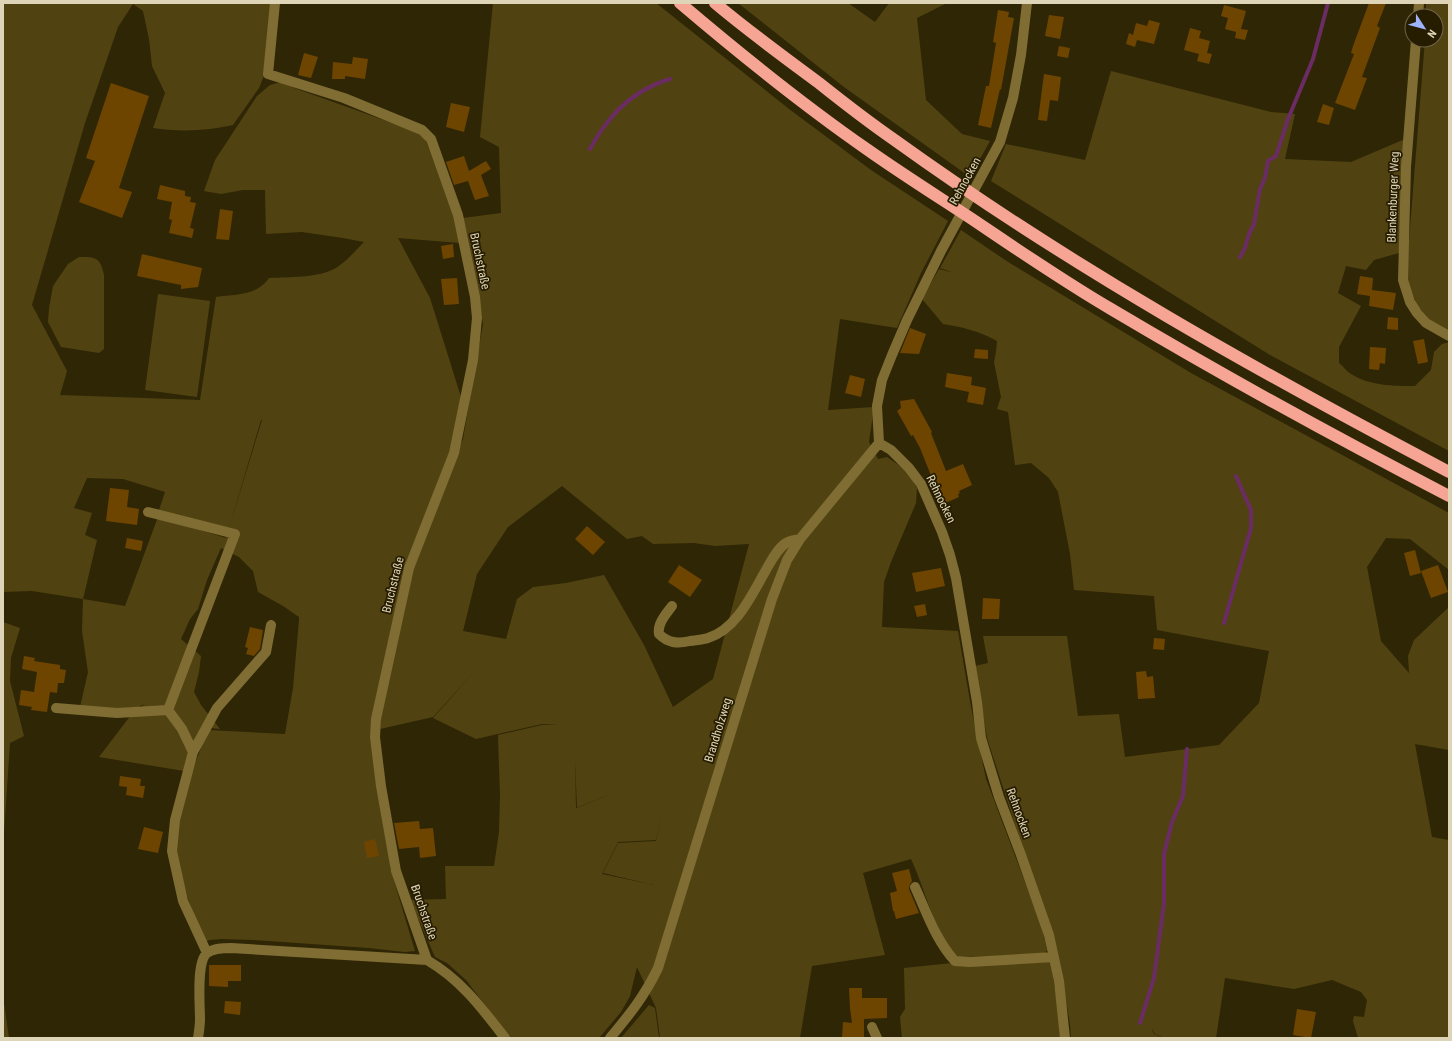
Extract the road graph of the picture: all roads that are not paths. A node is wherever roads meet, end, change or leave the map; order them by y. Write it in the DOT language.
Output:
graph roads {
  1 [pos="275,3"];
  2 [pos="680,3"];
  3 [pos="715,3"];
  4 [pos="1027,3"];
  5 [pos="1415,48"];
  6 [pos="1449,336"];
  7 [pos="878,443"];
  8 [pos="1449,472"];
  9 [pos="1449,496"];
  10 [pos="148,512"];
  11 [pos="800,539"];
  12 [pos="672,606"];
  13 [pos="271,625"];
  14 [pos="56,708"];
  15 [pos="168,710"];
  16 [pos="193,752"];
  17 [pos="915,887"];
  18 [pos="207,953"];
  19 [pos="1054,957"];
  20 [pos="427,960"];
  21 [pos="872,1027"];
  22 [pos="198,1038"];
  23 [pos="505,1038"];
  24 [pos="610,1038"];
  25 [pos="877,1038"];
  26 [pos="1065,1038"];
  1 -- 20 [label="street, Bruchstraße"];
  2 -- 9 [label="highway"];
  3 -- 8 [label="highway"];
  4 -- 7 [label="street, Rehnocken"];
  5 -- 6 [label="street, Blankenburger Weg"];
  7 -- 11 [label="street, Brandholzweg"];
  7 -- 19 [label="street, Rehnocken"];
  10 -- 15 [label="street"];
  11 -- 12 [label="street"];
  11 -- 24 [label="street, Brandholzweg"];
  13 -- 16 [label="street"];
  14 -- 15 [label="street"];
  15 -- 16 [label="street"];
  16 -- 18 [label="street"];
  17 -- 19 [label="street"];
  18 -- 20 [label="street"];
  18 -- 22 [label="street"];
  19 -- 26 [label="street, Rehnocken"];
  20 -- 23 [label="street"];
  21 -- 25 [label="street"];
}
